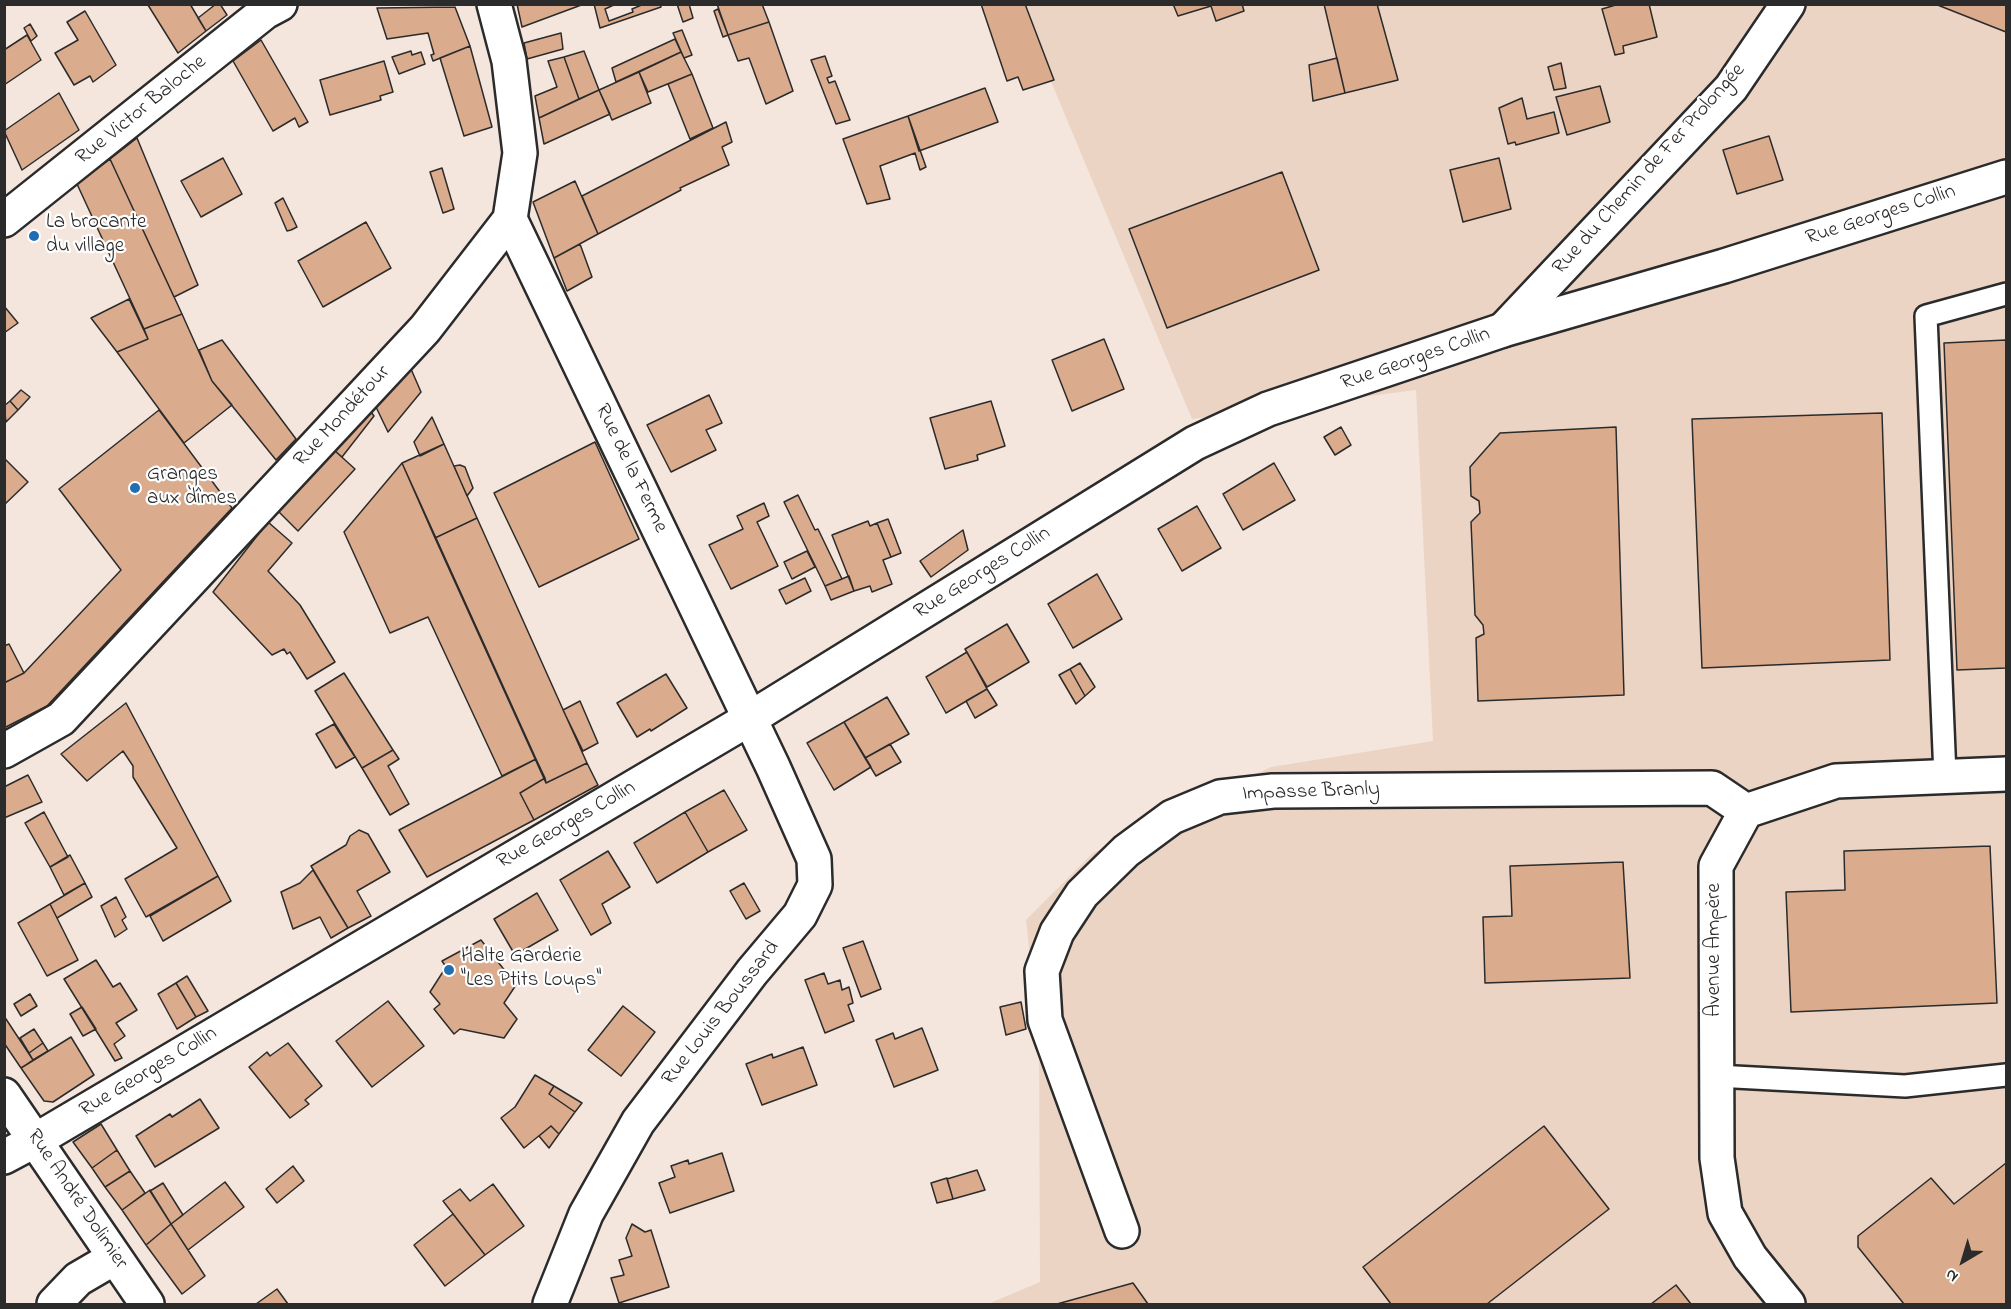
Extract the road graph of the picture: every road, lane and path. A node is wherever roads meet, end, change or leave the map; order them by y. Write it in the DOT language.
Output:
graph roads {
  1 [pos="280,4"];
  2 [pos="494,4"];
  3 [pos="1788,4"];
  4 [pos="2007,177"];
  5 [pos="510,219"];
  6 [pos="4,220"];
  7 [pos="2007,294"];
  8 [pos="1503,330"];
  9 [pos="749,719"];
  10 [pos="4,751"];
  11 [pos="2007,774"];
  12 [pos="1946,776"];
  13 [pos="1746,812"];
  14 [pos="2007,1075"];
  15 [pos="1716,1076"];
  16 [pos="4,1095"];
  17 [pos="36,1140"];
  18 [pos="4,1157"];
  19 [pos="1122,1230"];
  20 [pos="114,1258"];
  21 [pos="54,1305"];
  22 [pos="147,1305"];
  23 [pos="550,1305"];
  24 [pos="1788,1305"];
  1 -- 6 [label="street, Rue Victor Baloche"];
  2 -- 5 [label="street, Rue Mondétour"];
  3 -- 8 [label="street, Rue du Chemin de Fer Prolongée"];
  4 -- 8 [label="street, Rue Georges Collin"];
  5 -- 9 [label="street, Rue de la Ferme"];
  5 -- 10 [label="street, Rue Mondétour"];
  7 -- 12 [label="lane"];
  8 -- 9 [label="street, Rue Georges Collin"];
  9 -- 17 [label="street, Rue Georges Collin"];
  9 -- 23 [label="street, Rue Louis Boussard"];
  11 -- 12 [label="street"];
  12 -- 13 [label="street"];
  13 -- 15 [label="street, Avenue Ampère"];
  13 -- 19 [label="street, Impasse Branly"];
  14 -- 15 [label="lane"];
  15 -- 24 [label="street, Avenue Ampère"];
  16 -- 17 [label="street, Rue André Dolimier"];
  17 -- 18 [label="street, Rue Georges Collin"];
  17 -- 20 [label="street, Rue André Dolimier"];
  20 -- 21 [label="street"];
  20 -- 22 [label="street, Rue André Dolimier"];
}
